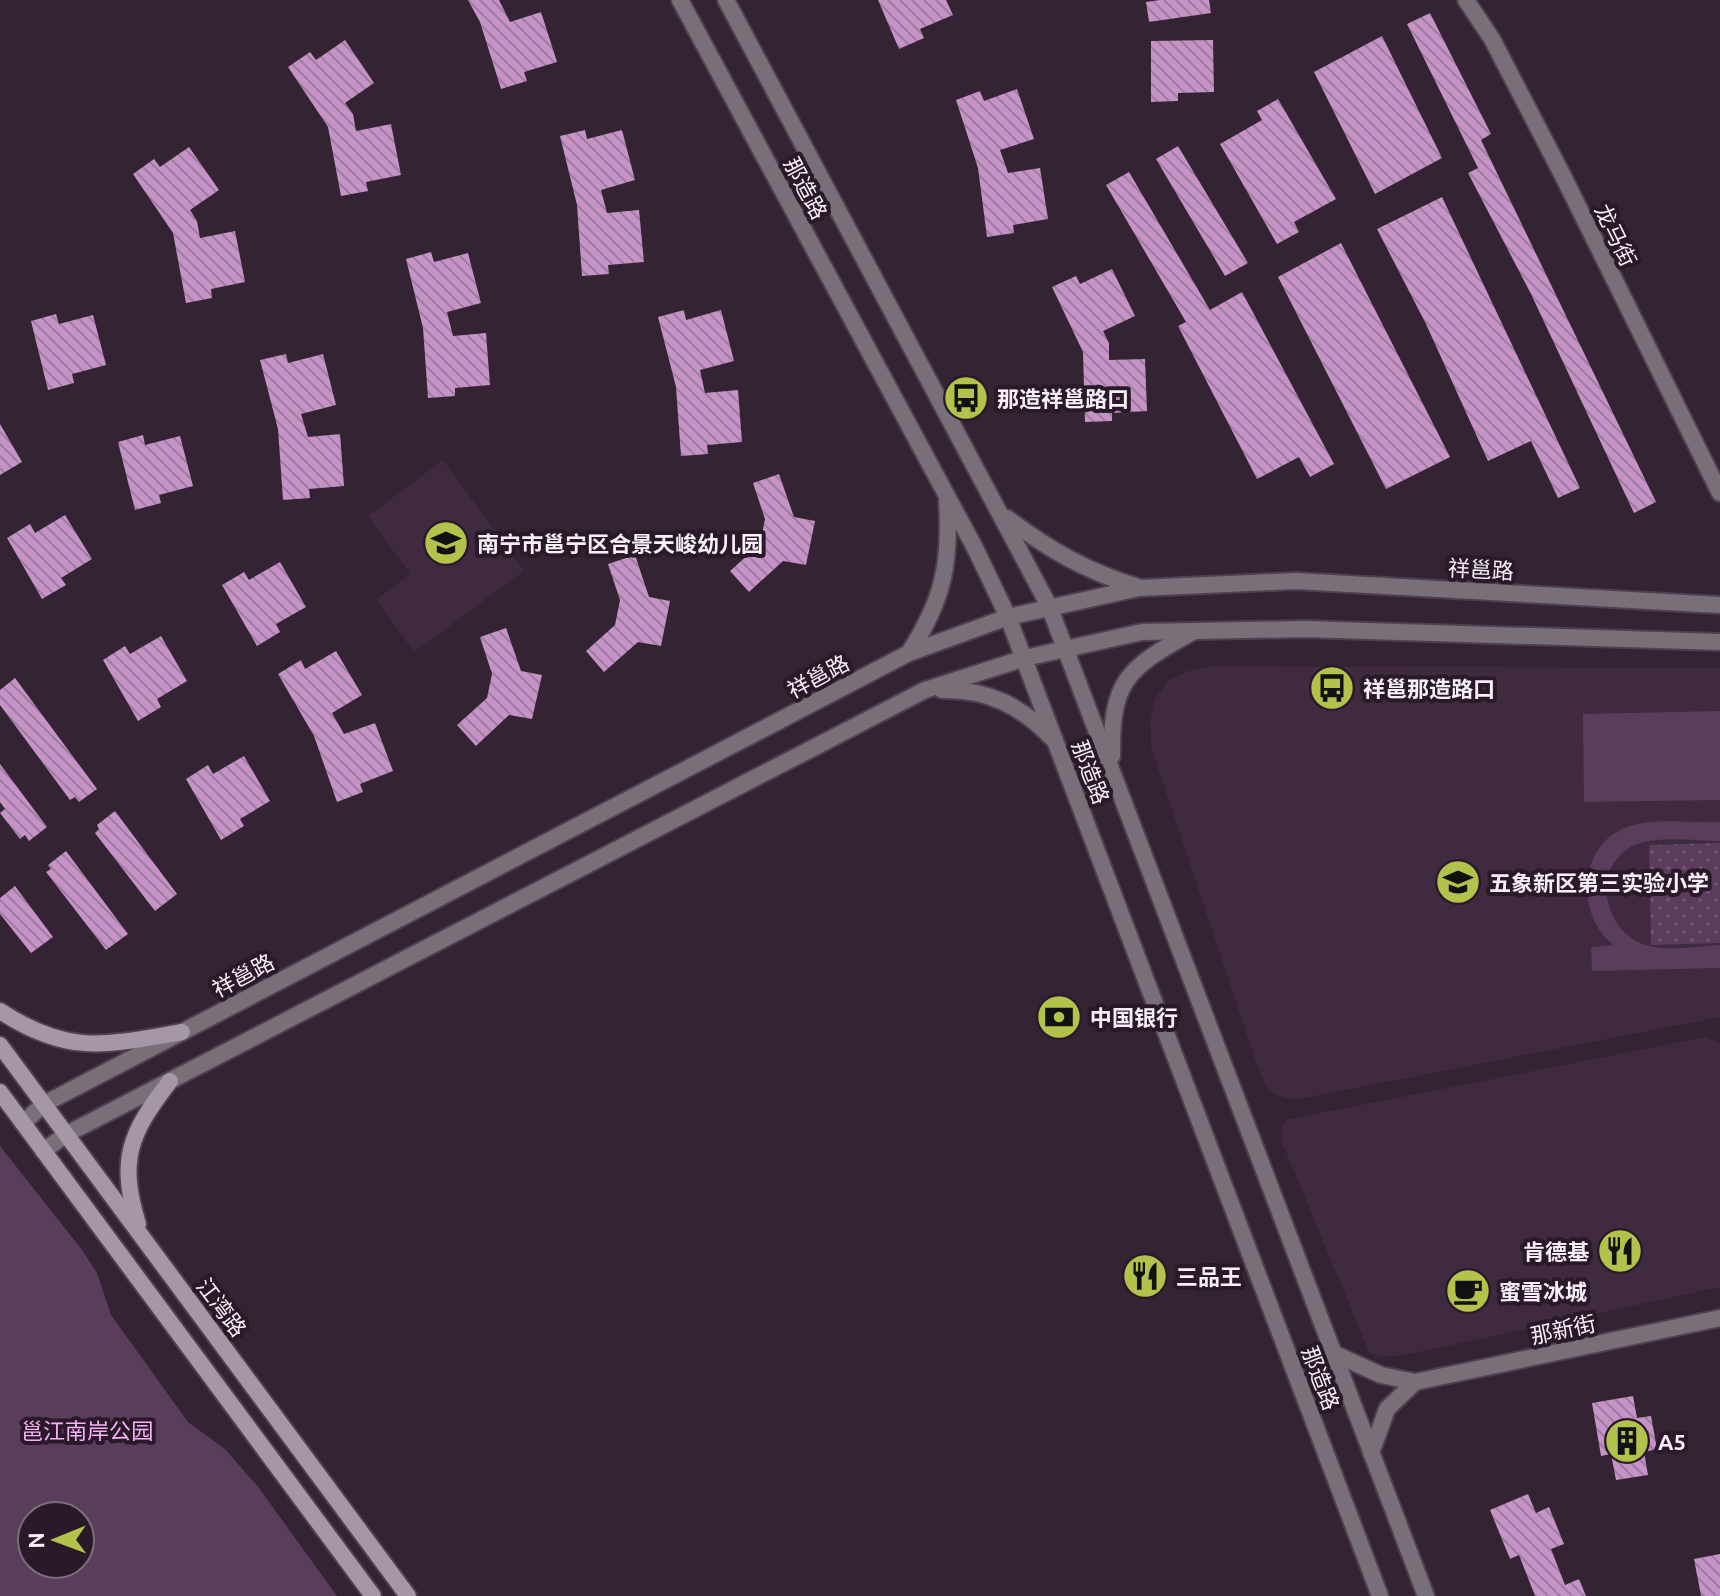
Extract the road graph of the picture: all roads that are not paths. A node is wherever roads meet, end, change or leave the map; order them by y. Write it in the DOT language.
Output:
graph roads {
  1 [pos="680,0"];
  2 [pos="726,0"];
  3 [pos="1466,0"];
  4 [pos="1720,493"];
  5 [pos="947,496"];
  6 [pos="1002,514"];
  7 [pos="1139,588"];
  8 [pos="1720,605"];
  9 [pos="1049,606"];
  10 [pos="1008,617"];
  11 [pos="1196,630"];
  12 [pos="1720,642"];
  13 [pos="1067,647"];
  14 [pos="909,653"];
  15 [pos="1025,658"];
  16 [pos="925,690"];
  17 [pos="1057,743"];
  18 [pos="1112,768"];
  19 [pos="0,1011"];
  20 [pos="182,1032"];
  21 [pos="0,1045"];
  22 [pos="170,1081"];
  23 [pos="0,1092"];
  24 [pos="44,1104"];
  25 [pos="23,1123"];
  26 [pos="67,1134"];
  27 [pos="43,1151"];
  28 [pos="142,1237"];
  29 [pos="1720,1318"];
  30 [pos="1333,1353"];
  31 [pos="1415,1382"];
  32 [pos="1371,1453"];
  33 [pos="373,1596"];
  34 [pos="408,1596"];
  35 [pos="1380,1596"];
  36 [pos="1426,1596"];
  1 -- 5 [label="street, 那造路"];
  2 -- 6 [label="street, 那造路"];
  3 -- 4 [label="street, 龙马街"];
  5 -- 10 [label="street, 那造路"];
  5 -- 14 [label="street"];
  6 -- 7 [label="street"];
  6 -- 9 [label="street, 那造路"];
  7 -- 8 [label="street, 祥邕路"];
  7 -- 9 [label="street, 祥邕路"];
  9 -- 10 [label="street, 祥邕路"];
  9 -- 13 [label="street, 那造路"];
  10 -- 14 [label="street, 祥邕路"];
  10 -- 15 [label="street, 那造路"];
  11 -- 12 [label="street"];
  11 -- 13 [label="street"];
  11 -- 18 [label="street"];
  13 -- 15 [label="street"];
  13 -- 18 [label="street, 那造路"];
  14 -- 20 [label="street, 祥邕路"];
  15 -- 16 [label="street"];
  15 -- 17 [label="street, 那造路"];
  16 -- 17 [label="street"];
  16 -- 22 [label="street"];
  17 -- 35 [label="street, 那造路"];
  18 -- 30 [label="street, 那造路"];
  19 -- 20 [label="main road"];
  20 -- 24 [label="street, 祥邕路"];
  21 -- 24 [label="main road, 江湾路"];
  22 -- 26 [label="street"];
  22 -- 28 [label="main road"];
  23 -- 25 [label="main road"];
  24 -- 25 [label="street, 祥邕路"];
  24 -- 26 [label="main road, 江湾路"];
  25 -- 27 [label="main road"];
  26 -- 27 [label="street"];
  26 -- 28 [label="main road, 江湾路"];
  27 -- 33 [label="main road"];
  28 -- 34 [label="main road, 江湾路"];
  29 -- 31 [label="street, 那新街"];
  30 -- 31 [label="street"];
  30 -- 32 [label="street, 那造路"];
  31 -- 32 [label="street"];
  32 -- 36 [label="street, 那造路"];
}
